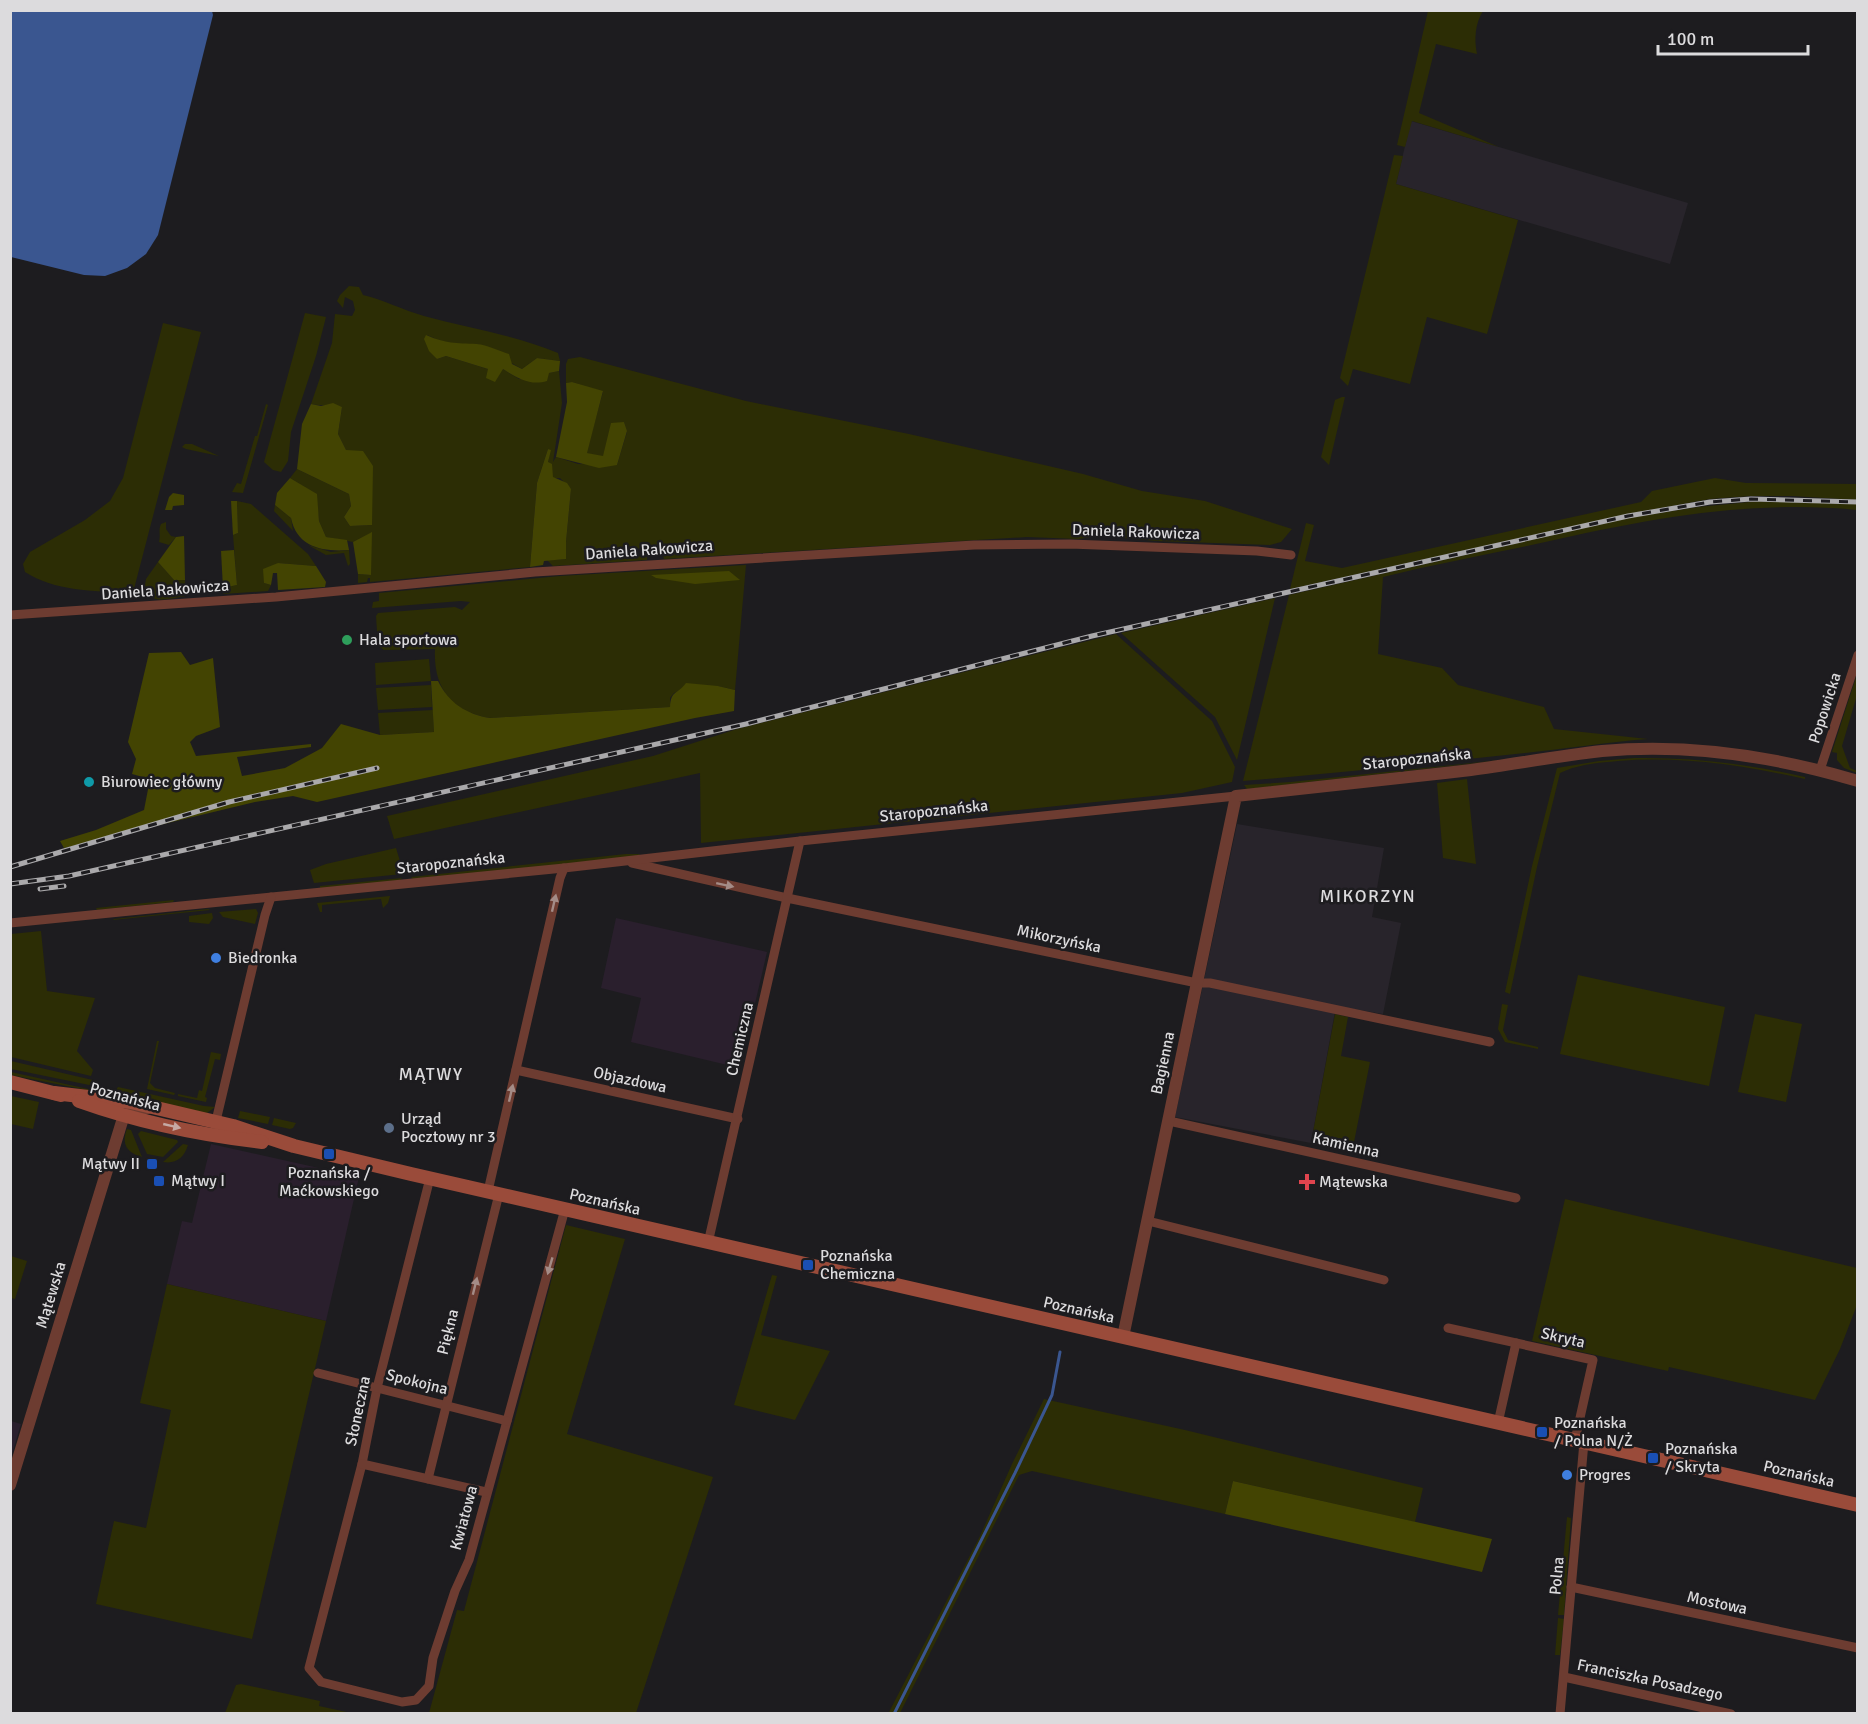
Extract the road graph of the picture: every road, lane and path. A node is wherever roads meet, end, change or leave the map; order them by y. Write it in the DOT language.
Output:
graph roads {
  1 [pos="1291,555"];
  2 [pos="11,618"];
  3 [pos="1857,655"];
  4 [pos="1820,770"];
  5 [pos="1857,781"];
  6 [pos="1236,795"];
  7 [pos="800,841"];
  8 [pos="669,856"];
  9 [pos="623,861"];
  10 [pos="564,868"];
  11 [pos="668,872"];
  12 [pos="271,897"];
  13 [pos="787,898"];
  14 [pos="10,923"];
  15 [pos="1197,983"];
  16 [pos="1490,1042"];
  17 [pos="516,1070"];
  18 [pos="10,1083"];
  19 [pos="54,1093"];
  20 [pos="107,1099"];
  21 [pos="151,1107"];
  22 [pos="123,1115"];
  23 [pos="738,1119"];
  24 [pos="1168,1121"];
  25 [pos="215,1129"];
  26 [pos="430,1178"];
  27 [pos="493,1193"];
  28 [pos="1516,1198"];
  29 [pos="565,1209"];
  30 [pos="1148,1221"];
  31 [pos="708,1243"];
  32 [pos="1384,1280"];
  33 [pos="1448,1328"];
  34 [pos="1123,1337"];
  35 [pos="1516,1343"];
  36 [pos="318,1373"];
  37 [pos="377,1388"];
  38 [pos="445,1404"];
  39 [pos="507,1421"];
  40 [pos="1498,1423"];
  41 [pos="1580,1441"];
  42 [pos="362,1464"];
  43 [pos="428,1479"];
  44 [pos="10,1485"];
  45 [pos="486,1492"];
  46 [pos="1857,1505"];
  47 [pos="1571,1587"];
  48 [pos="1857,1648"];
  49 [pos="314,1650"];
  50 [pos="1563,1677"];
  51 [pos="1560,1713"];
  52 [pos="1731,1713"];
  1 -- 2 [label="street, Daniela Rakowicza"];
  3 -- 4 [label="street, Popowicka"];
  4 -- 5 [label="street, Staropoznańska"];
  4 -- 6 [label="street, Staropoznańska"];
  6 -- 7 [label="street, Staropoznańska"];
  6 -- 15 [label="street, Bagienna"];
  7 -- 8 [label="street, Staropoznańska"];
  7 -- 13 [label="street, Chemiczna"];
  8 -- 9 [label="street, Staropoznańska"];
  8 -- 11 [label="street"];
  9 -- 10 [label="street, Staropoznańska"];
  9 -- 11 [label="street, Mikorzyńska"];
  10 -- 12 [label="street, Staropoznańska"];
  17 -- 10 [label="street, one-way"];
  11 -- 13 [label="street, Mikorzyńska, one-way"];
  12 -- 14 [label="street, Staropoznańska"];
  12 -- 25 [label="street"];
  13 -- 15 [label="street, Mikorzyńska"];
  13 -- 23 [label="street, Chemiczna"];
  15 -- 16 [label="street, Mikorzyńska"];
  15 -- 24 [label="street, Bagienna"];
  17 -- 23 [label="street, Objazdowa"];
  27 -- 17 [label="street, one-way"];
  18 -- 19 [label="main road, Poznańska"];
  19 -- 20 [label="main road, Poznańska"];
  19 -- 22 [label="main road, Poznańska"];
  20 -- 21 [label="main road, Poznańska"];
  20 -- 22 [label="street"];
  21 -- 22 [label="street"];
  21 -- 25 [label="main road, Poznańska"];
  22 -- 25 [label="main road, Poznańska, one-way"];
  22 -- 44 [label="street, Mątewska"];
  23 -- 31 [label="street, Chemiczna"];
  24 -- 28 [label="street, Kamienna"];
  24 -- 30 [label="street, Bagienna"];
  25 -- 26 [label="main road, Poznańska"];
  26 -- 27 [label="main road, Poznańska"];
  26 -- 37 [label="street, Słoneczna"];
  27 -- 29 [label="main road, Poznańska"];
  38 -- 27 [label="street, Piękna, one-way"];
  29 -- 31 [label="main road, Poznańska"];
  29 -- 39 [label="street, Kwiatowa, one-way"];
  30 -- 32 [label="street"];
  30 -- 34 [label="street, Bagienna"];
  31 -- 34 [label="main road, Poznańska"];
  33 -- 35 [label="street, Skryta"];
  34 -- 40 [label="main road, Poznańska"];
  35 -- 40 [label="street, Skryta"];
  35 -- 41 [label="street, Skryta"];
  36 -- 37 [label="street, Spokojna"];
  37 -- 38 [label="street, Spokojna"];
  37 -- 42 [label="street, Słoneczna"];
  38 -- 39 [label="street, Spokojna"];
  38 -- 43 [label="street, Piękna"];
  39 -- 45 [label="street, Kwiatowa"];
  40 -- 41 [label="main road, Poznańska"];
  41 -- 46 [label="main road, Poznańska"];
  41 -- 47 [label="street, Polna"];
  42 -- 43 [label="street"];
  42 -- 49 [label="street, Słoneczna"];
  43 -- 45 [label="street"];
  45 -- 49 [label="street, Kwiatowa"];
  47 -- 48 [label="street, Mostowa"];
  47 -- 50 [label="street, Polna"];
  50 -- 51 [label="street, Polna"];
  50 -- 52 [label="street, Franciszka Posadzego"];
}
